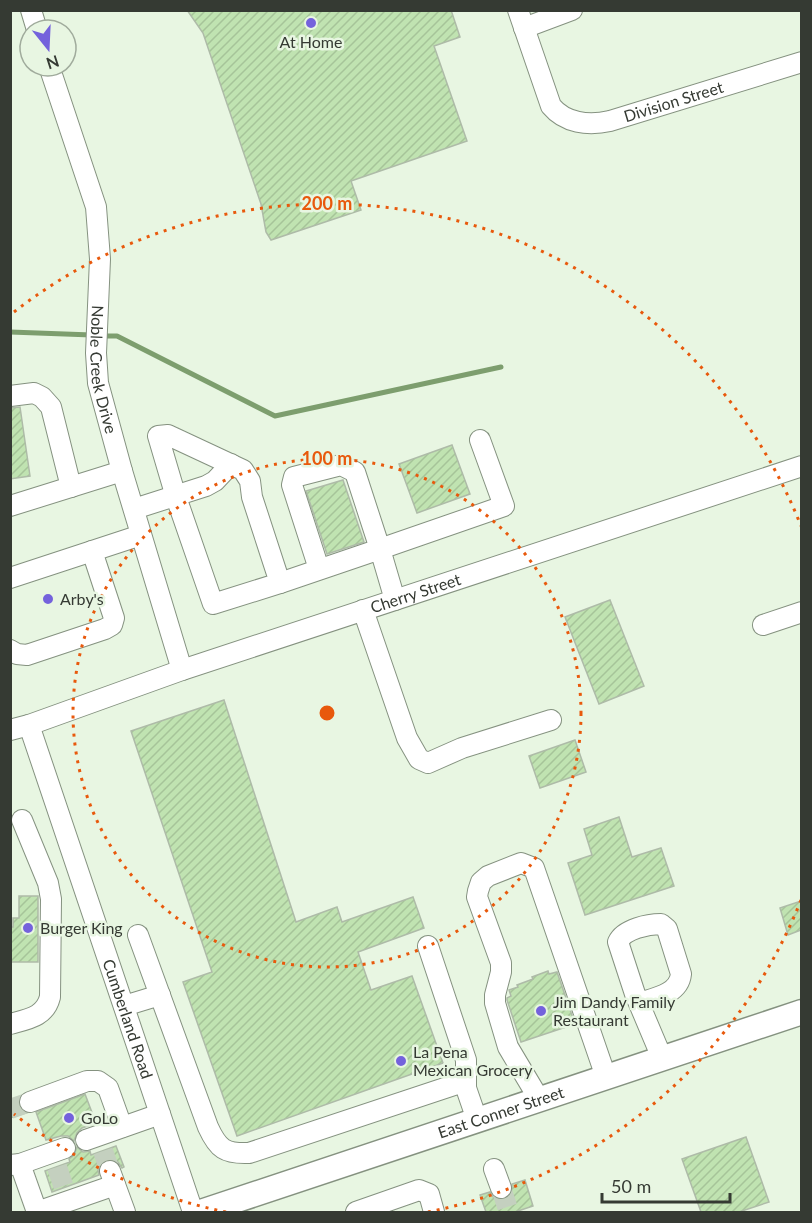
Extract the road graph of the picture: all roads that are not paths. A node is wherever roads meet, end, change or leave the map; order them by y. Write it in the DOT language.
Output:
graph roads {
  1 [pos="572,10"];
  2 [pos="521,19"];
  3 [pos="801,62"];
  4 [pos="53,78"];
  5 [pos="10,396"];
  6 [pos="480,440"];
  7 [pos="231,464"];
  8 [pos="801,466"];
  9 [pos="122,471"];
  10 [pos="71,487"];
  11 [pos="176,497"];
  12 [pos="10,506"];
  13 [pos="134,510"];
  14 [pos="141,535"];
  15 [pos="380,549"];
  16 [pos="92,551"];
  17 [pos="319,569"];
  18 [pos="10,578"];
  19 [pos="280,583"];
  20 [pos="395,600"];
  21 [pos="363,610"];
  22 [pos="801,612"];
  23 [pos="763,625"];
  24 [pos="10,650"];
  25 [pos="182,670"];
  26 [pos="10,716"];
  27 [pos="551,720"];
  28 [pos="20,727"];
  29 [pos="22,820"];
  30 [pos="138,935"];
  31 [pos="428,946"];
  32 [pos="160,995"];
  33 [pos="639,1003"];
  34 [pos="124,1006"];
  35 [pos="801,1012"];
  36 [pos="10,1024"];
  37 [pos="662,1058"];
  38 [pos="606,1077"];
  39 [pos="466,1081"];
  40 [pos="539,1099"];
  41 [pos="30,1102"];
  42 [pos="160,1114"];
  43 [pos="477,1120"];
  44 [pos="122,1127"];
  45 [pos="95,1142"];
  46 [pos="58,1156"];
  47 [pos="15,1164"];
  48 [pos="37,1212"];
  49 [pos="125,1212"];
  50 [pos="193,1212"];
  51 [pos="201,1212"];
  52 [pos="356,1212"];
  53 [pos="434,1212"];
  1 -- 2 [label="street"];
  2 -- 3 [label="street, Division Street"];
  4 -- 9 [label="street, Noble Creek Drive"];
  5 -- 10 [label="street"];
  6 -- 15 [label="street"];
  7 -- 11 [label="street"];
  7 -- 11 [label="street"];
  7 -- 19 [label="street"];
  8 -- 20 [label="street, Cherry Street"];
  9 -- 10 [label="street"];
  9 -- 13 [label="street, Noble Creek Drive"];
  10 -- 12 [label="street"];
  11 -- 13 [label="street"];
  11 -- 19 [label="street"];
  13 -- 14 [label="street, Noble Creek Drive"];
  14 -- 16 [label="street"];
  14 -- 25 [label="street, Noble Creek Drive"];
  15 -- 17 [label="street"];
  15 -- 17 [label="street"];
  15 -- 20 [label="street"];
  16 -- 18 [label="street"];
  16 -- 24 [label="street"];
  17 -- 19 [label="street"];
  20 -- 21 [label="street, Cherry Street"];
  21 -- 25 [label="street, Cherry Street"];
  21 -- 27 [label="street"];
  22 -- 23 [label="street"];
  25 -- 28 [label="street, Cherry Street"];
  26 -- 28 [label="street"];
  28 -- 34 [label="street, Cumberland Road"];
  29 -- 36 [label="street"];
  30 -- 32 [label="street"];
  31 -- 39 [label="street"];
  32 -- 34 [label="street"];
  32 -- 39 [label="street"];
  33 -- 37 [label="street"];
  34 -- 42 [label="street, Cumberland Road"];
  35 -- 37 [label="main road, East Conner Street"];
  37 -- 38 [label="main road, East Conner Street"];
  38 -- 40 [label="main road, East Conner Street"];
  38 -- 40 [label="street"];
  39 -- 43 [label="street"];
  40 -- 43 [label="main road, East Conner Street"];
  41 -- 44 [label="street"];
  42 -- 44 [label="street"];
  42 -- 50 [label="street, Cumberland Road"];
  43 -- 51 [label="main road, East Conner Street"];
  44 -- 45 [label="street"];
  46 -- 47 [label="street"];
  47 -- 48 [label="street"];
  48 -- 49 [label="street"];
  52 -- 53 [label="street"];
}
